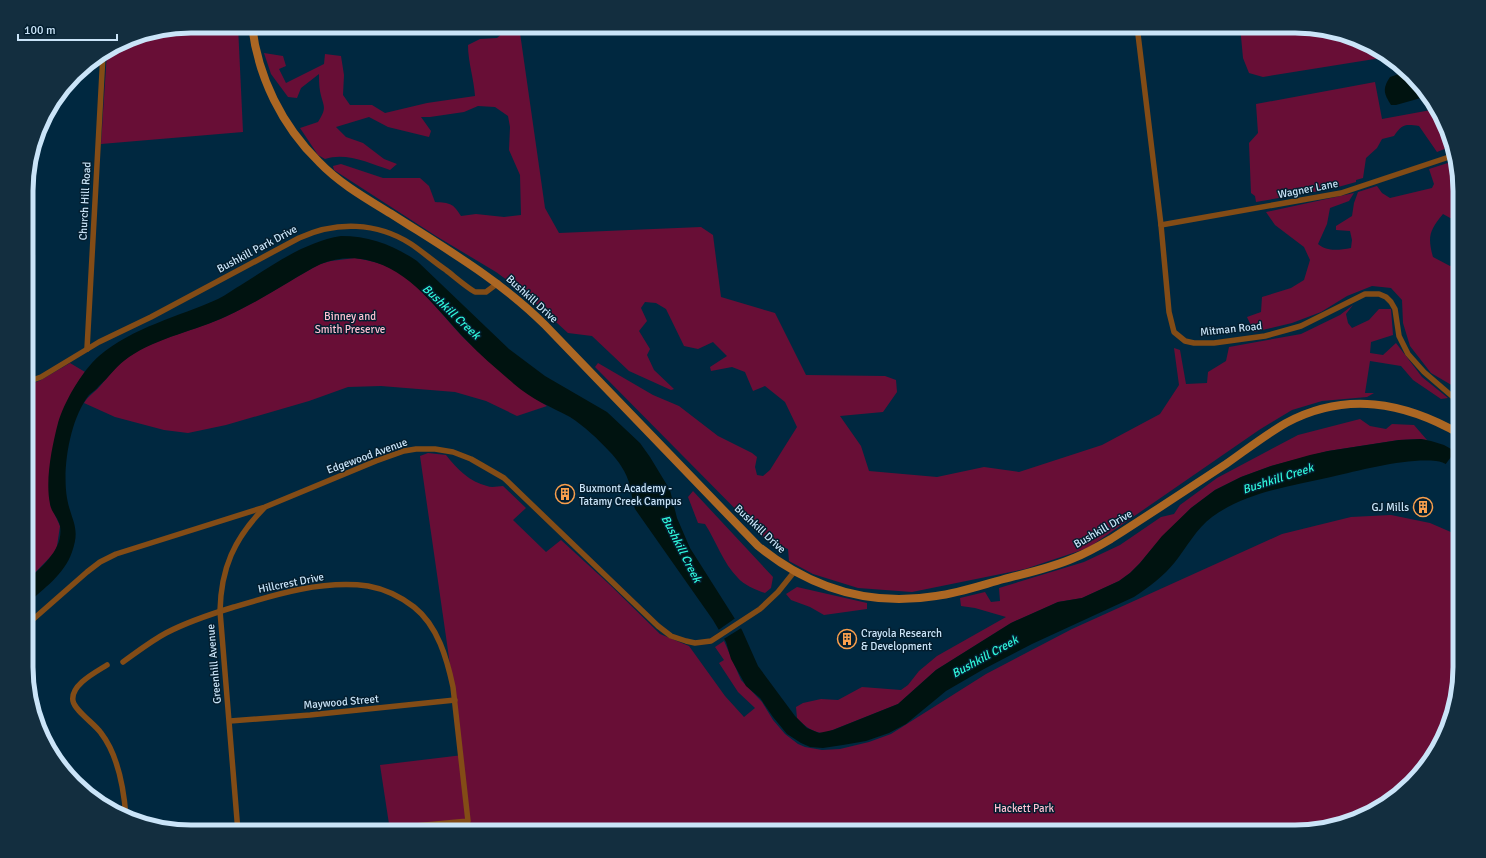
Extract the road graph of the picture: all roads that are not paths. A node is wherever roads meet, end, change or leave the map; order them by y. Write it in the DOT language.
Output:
graph roads {
  1 [pos="253,33"];
  2 [pos="1138,33"];
  3 [pos="103,60"];
  4 [pos="1449,157"];
  5 [pos="1161,225"];
  6 [pos="498,283"];
  7 [pos="87,349"];
  8 [pos="33,380"];
  9 [pos="1453,397"];
  10 [pos="1453,430"];
  11 [pos="265,507"];
  12 [pos="794,572"];
  13 [pos="220,611"];
  14 [pos="33,619"];
  15 [pos="123,662"];
  16 [pos="107,665"];
  17 [pos="455,700"];
  18 [pos="230,721"];
  19 [pos="126,811"];
  20 [pos="237,825"];
  21 [pos="425,825"];
  1 -- 6 [label="main road, Bushkill Drive"];
  2 -- 5 [label="street, Mitman Road"];
  3 -- 7 [label="street, Church Hill Road"];
  4 -- 5 [label="street, Wagner Lane"];
  5 -- 9 [label="street, Mitman Road"];
  6 -- 7 [label="street, Bushkill Park Drive"];
  6 -- 12 [label="main road, Bushkill Drive"];
  7 -- 8 [label="street, Bushkill Park Drive"];
  10 -- 12 [label="main road, Bushkill Drive"];
  11 -- 12 [label="street, Edgewood Avenue"];
  11 -- 13 [label="street, Greenhill Avenue"];
  11 -- 14 [label="street, Edgewood Avenue"];
  13 -- 15 [label="street, Hillcrest Drive"];
  13 -- 17 [label="street, Hillcrest Drive"];
  13 -- 18 [label="street, Greenhill Avenue"];
  16 -- 19 [label="street"];
  17 -- 18 [label="street, Maywood Street"];
  17 -- 21 [label="street, Hillcrest Drive"];
  18 -- 20 [label="street, Greenhill Avenue"];
}
